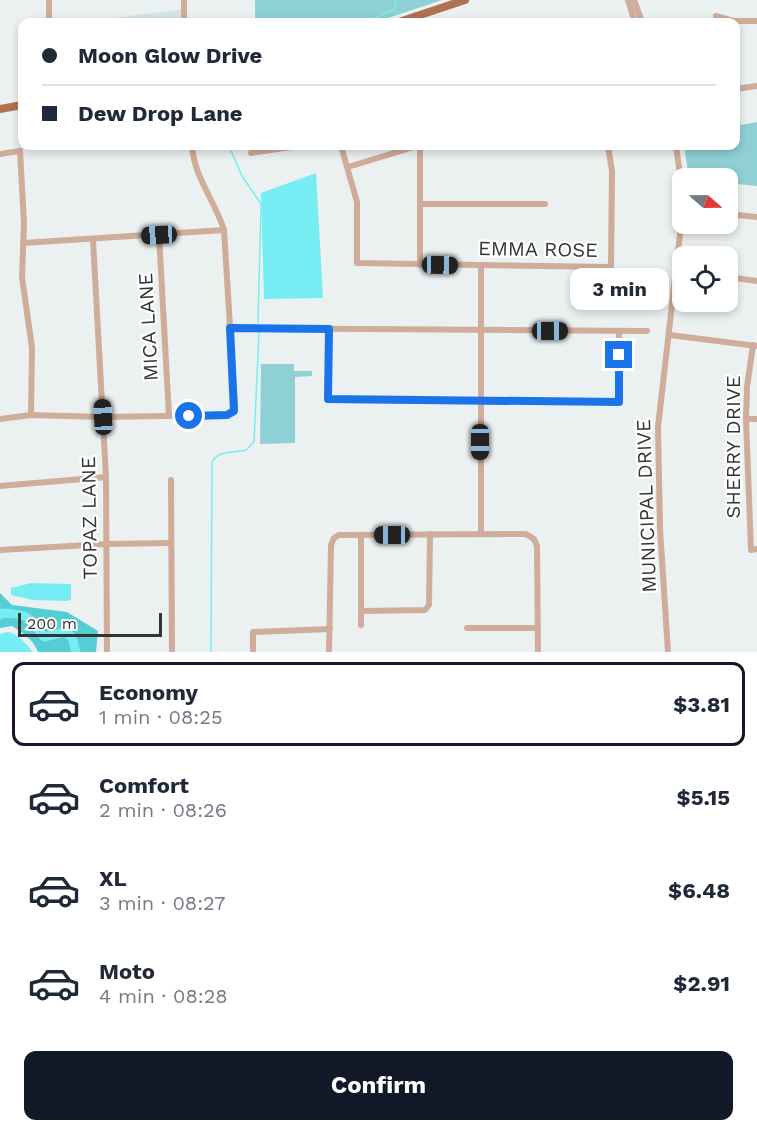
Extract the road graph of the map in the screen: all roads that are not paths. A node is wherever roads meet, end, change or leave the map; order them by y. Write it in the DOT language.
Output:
graph roads {
  1 [pos="49,0"];
  2 [pos="184,0"];
  3 [pos="465,0"];
  4 [pos="628,0"];
  5 [pos="634,0"];
  6 [pos="716,15"];
  7 [pos="49,18"];
  8 [pos="184,18"];
  9 [pos="411,18"];
  10 [pos="634,18"];
  11 [pos="641,18"];
  12 [pos="724,18"];
  13 [pos="740,21"];
  14 [pos="757,21"];
  15 [pos="757,86"];
  16 [pos="740,88"];
  17 [pos="18,106"];
  18 [pos="0,109"];
  19 [pos="193,150"];
  20 [pos="271,150"];
  21 [pos="342,150"];
  22 [pos="405,150"];
  23 [pos="418,150"];
  24 [pos="609,150"];
  25 [pos="677,150"];
  26 [pos="251,153"];
  27 [pos="0,154"];
  28 [pos="348,167"];
  29 [pos="679,168"];
  30 [pos="420,204"];
  31 [pos="545,204"];
  32 [pos="738,215"];
  33 [pos="757,217"];
  34 [pos="224,230"];
  35 [pos="159,235"];
  36 [pos="93,240"];
  37 [pos="23,243"];
  38 [pos="420,265"];
  39 [pos="481,265"];
  40 [pos="738,278"];
  41 [pos="757,281"];
  42 [pos="674,312"];
  43 [pos="230,328"];
  44 [pos="329,329"];
  45 [pos="482,330"];
  46 [pos="619,332"];
  47 [pos="647,332"];
  48 [pos="670,335"];
  49 [pos="755,346"];
  50 [pos="481,402"];
  51 [pos="31,416"];
  52 [pos="169,416"];
  53 [pos="103,417"];
  54 [pos="0,419"];
  55 [pos="746,419"];
  56 [pos="757,419"];
  57 [pos="106,477"];
  58 [pos="171,480"];
  59 [pos="748,484"];
  60 [pos="757,484"];
  61 [pos="0,486"];
  62 [pos="430,534"];
  63 [pos="482,534"];
  64 [pos="361,535"];
  65 [pos="171,543"];
  66 [pos="106,544"];
  67 [pos="0,550"];
  68 [pos="754,550"];
  69 [pos="361,610"];
  70 [pos="361,625"];
  71 [pos="467,627"];
  72 [pos="537,628"];
  73 [pos="330,629"];
  74 [pos="107,652"];
  75 [pos="172,652"];
  76 [pos="253,652"];
  77 [pos="330,652"];
  78 [pos="538,652"];
  79 [pos="669,652"];
  1 -- 7 [label="street"];
  2 -- 8 [label="street"];
  3 -- 9 [label="main road"];
  4 -- 10 [label="street"];
  5 -- 11 [label="street"];
  6 -- 12 [label="street"];
  13 -- 14 [label="street"];
  15 -- 16 [label="street"];
  17 -- 18 [label="main road"];
  19 -- 34 [label="street"];
  20 -- 26 [label="street"];
  21 -- 28 [label="street"];
  22 -- 28 [label="street"];
  23 -- 30 [label="street"];
  24 -- 39 [label="street, EMMA ROSE"];
  25 -- 29 [label="street"];
  27 -- 37 [label="street"];
  28 -- 38 [label="street, EMMA ROSE"];
  30 -- 31 [label="street"];
  30 -- 38 [label="street"];
  32 -- 33 [label="street"];
  34 -- 35 [label="street"];
  34 -- 43 [label="street"];
  35 -- 36 [label="street"];
  35 -- 52 [label="street, MICA LANE"];
  36 -- 37 [label="street"];
  36 -- 53 [label="street, TOPAZ LANE"];
  37 -- 51 [label="street"];
  38 -- 39 [label="street, EMMA ROSE"];
  39 -- 45 [label="street"];
  40 -- 41 [label="street"];
  42 -- 48 [label="street, MUNICIPAL DRIVE"];
  43 -- 44 [label="street"];
  43 -- 52 [label="street"];
  44 -- 45 [label="street"];
  44 -- 50 [label="street"];
  45 -- 46 [label="street"];
  45 -- 50 [label="street"];
  46 -- 47 [label="street"];
  46 -- 50 [label="street"];
  48 -- 49 [label="street"];
  48 -- 79 [label="street, MUNICIPAL DRIVE"];
  49 -- 55 [label="street, SHERRY DRIVE"];
  50 -- 63 [label="street"];
  51 -- 53 [label="street"];
  51 -- 54 [label="street"];
  52 -- 53 [label="street"];
  53 -- 57 [label="street, TOPAZ LANE"];
  55 -- 56 [label="street"];
  55 -- 59 [label="street, SHERRY DRIVE"];
  57 -- 61 [label="street"];
  57 -- 66 [label="street, TOPAZ LANE"];
  58 -- 65 [label="street"];
  59 -- 60 [label="street"];
  59 -- 68 [label="street, SHERRY DRIVE"];
  62 -- 63 [label="street"];
  62 -- 64 [label="street"];
  62 -- 69 [label="street"];
  63 -- 72 [label="street"];
  64 -- 69 [label="street"];
  64 -- 73 [label="street"];
  65 -- 66 [label="street"];
  65 -- 75 [label="street"];
  66 -- 67 [label="street"];
  66 -- 74 [label="street, TOPAZ LANE"];
  69 -- 70 [label="street"];
  71 -- 72 [label="street"];
  72 -- 78 [label="street"];
  73 -- 76 [label="street"];
  73 -- 77 [label="street"];
}
